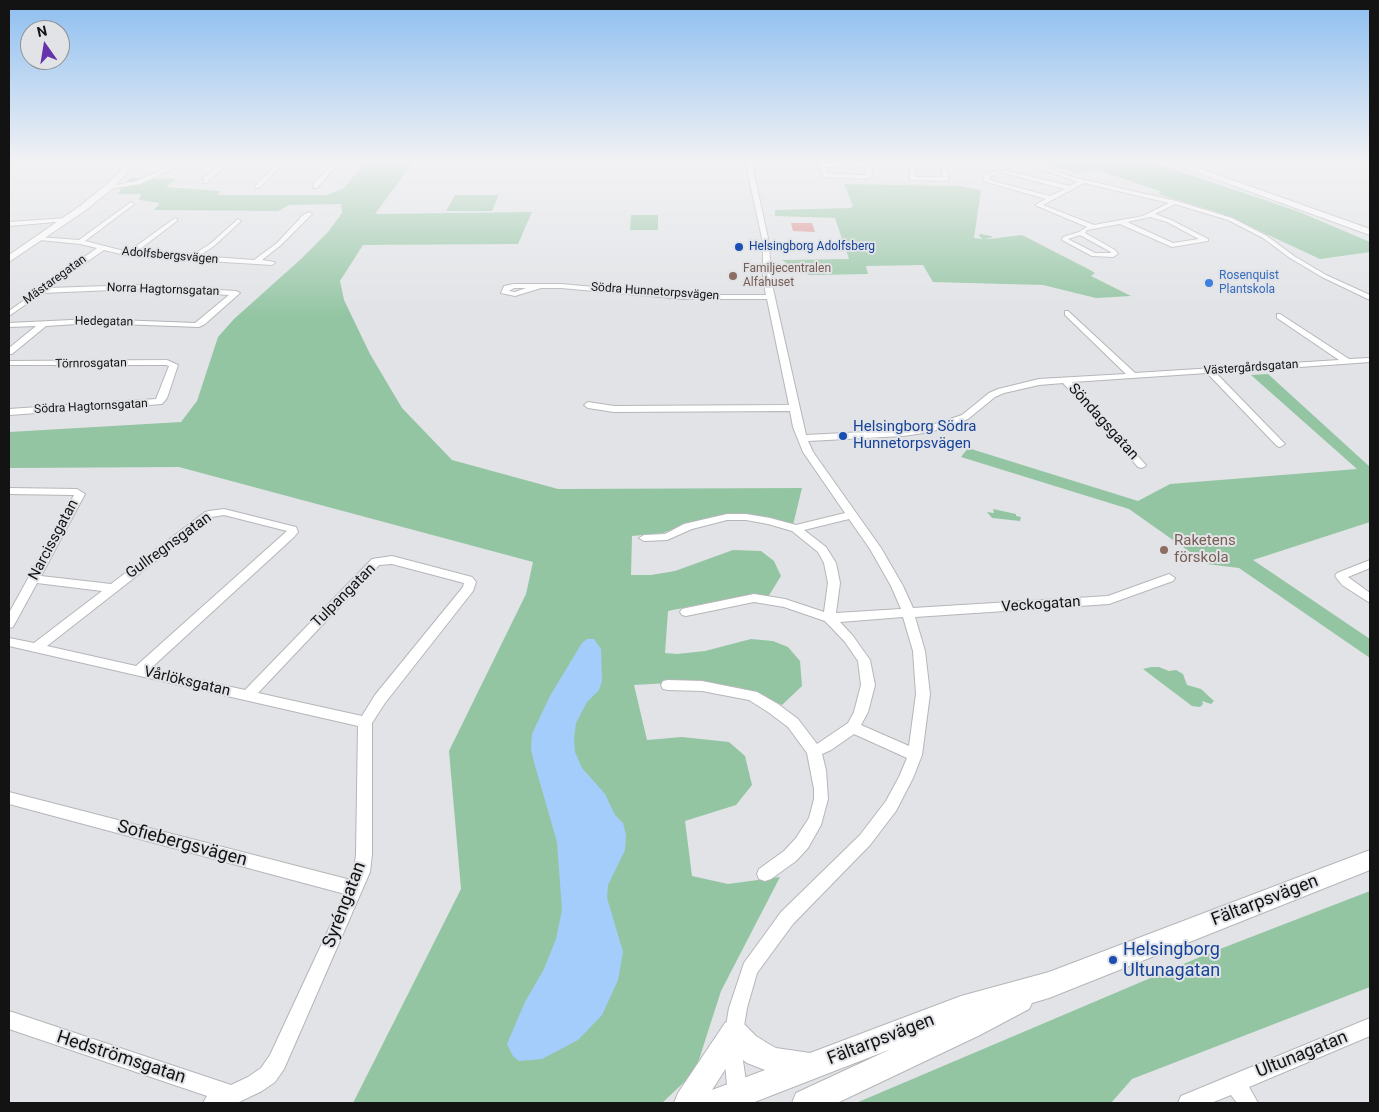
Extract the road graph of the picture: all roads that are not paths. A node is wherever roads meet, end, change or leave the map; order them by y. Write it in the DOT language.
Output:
graph roads {
  1 [pos="76,212"];
  2 [pos="120,212"];
  3 [pos="759,212"];
  4 [pos="1055,212"];
  5 [pos="1156,212"];
  6 [pos="1209,212"];
  7 [pos="1313,212"];
  8 [pos="1324,212"];
  9 [pos="309,214"];
  10 [pos="1150,215"];
  11 [pos="67,219"];
  12 [pos="175,220"];
  13 [pos="238,221"];
  14 [pos="1122,222"];
  15 [pos="9,224"];
  16 [pos="1093,227"];
  17 [pos="1370,228"];
  18 [pos="1370,232"];
  19 [pos="1081,233"];
  20 [pos="40,238"];
  21 [pos="80,242"];
  22 [pos="102,248"];
  23 [pos="129,254"];
  24 [pos="192,258"];
  25 [pos="9,259"];
  26 [pos="255,262"];
  27 [pos="272,263"];
  28 [pos="540,286"];
  29 [pos="39,291"];
  30 [pos="770,298"];
  31 [pos="1370,298"];
  32 [pos="1068,313"];
  33 [pos="9,314"];
  34 [pos="1280,316"];
  35 [pos="44,323"];
  36 [pos="198,324"];
  37 [pos="9,325"];
  38 [pos="9,352"];
  39 [pos="1370,360"];
  40 [pos="1347,361"];
  41 [pos="9,363"];
  42 [pos="173,363"];
  43 [pos="1209,371"];
  44 [pos="1132,375"];
  45 [pos="1066,380"];
  46 [pos="588,405"];
  47 [pos="794,408"];
  48 [pos="9,412"];
  49 [pos="802,438"];
  50 [pos="1280,444"];
  51 [pos="1141,465"];
  52 [pos="9,491"];
  53 [pos="851,515"];
  54 [pos="796,529"];
  55 [pos="644,538"];
  56 [pos="1370,564"];
  57 [pos="1169,578"];
  58 [pos="34,579"];
  59 [pos="112,588"];
  60 [pos="1370,599"];
  61 [pos="686,612"];
  62 [pos="908,612"];
  63 [pos="829,618"];
  64 [pos="9,624"];
  65 [pos="9,642"];
  66 [pos="36,648"];
  67 [pos="139,671"];
  68 [pos="668,685"];
  69 [pos="247,696"];
  70 [pos="365,722"];
  71 [pos="853,727"];
  72 [pos="814,751"];
  73 [pos="915,755"];
  74 [pos="9,798"];
  75 [pos="1370,860"];
  76 [pos="765,874"];
  77 [pos="355,889"];
  78 [pos="1048,985"];
  79 [pos="9,1020"];
  80 [pos="1370,1027"];
  81 [pos="734,1032"];
  82 [pos="811,1067"];
  83 [pos="1234,1083"];
  84 [pos="234,1095"];
  85 [pos="731,1100"];
  86 [pos="214,1103"];
  87 [pos="688,1103"];
  88 [pos="806,1103"];
  89 [pos="1188,1103"];
  90 [pos="1248,1103"];
  1 -- 11 [label="street"];
  2 -- 21 [label="street"];
  3 -- 30 [label="street"];
  4 -- 16 [label="street"];
  5 -- 10 [label="street"];
  6 -- 31 [label="street"];
  7 -- 18 [label="main road"];
  8 -- 17 [label="main road"];
  9 -- 26 [label="street"];
  10 -- 14 [label="street"];
  10 -- 14 [label="street"];
  11 -- 15 [label="street"];
  11 -- 20 [label="street"];
  12 -- 23 [label="street"];
  13 -- 24 [label="street"];
  14 -- 16 [label="street"];
  16 -- 19 [label="street"];
  19 -- 19 [label="street"];
  20 -- 21 [label="street, Adolfsbergsvägen"];
  20 -- 25 [label="street"];
  21 -- 22 [label="street, Adolfsbergsvägen"];
  22 -- 23 [label="street, Adolfsbergsvägen"];
  22 -- 29 [label="street, Mästaregatan"];
  23 -- 24 [label="street, Adolfsbergsvägen"];
  24 -- 26 [label="street, Adolfsbergsvägen"];
  26 -- 27 [label="street, Adolfsbergsvägen"];
  28 -- 30 [label="street, Södra Hunnetorpsvägen"];
  29 -- 33 [label="street, Mästaregatan"];
  29 -- 36 [label="street, Norra Hagtornsgatan"];
  30 -- 47 [label="street"];
  32 -- 44 [label="street"];
  34 -- 40 [label="street"];
  35 -- 36 [label="street, Hedegatan"];
  35 -- 37 [label="street, Hedegatan"];
  35 -- 38 [label="street"];
  39 -- 40 [label="street, Västergårdsgatan"];
  40 -- 43 [label="street, Västergårdsgatan"];
  41 -- 42 [label="street, Törnrosgatan"];
  42 -- 48 [label="street, Södra Hagtornsgatan"];
  43 -- 44 [label="street, Västergårdsgatan"];
  43 -- 50 [label="street"];
  44 -- 45 [label="street, Västergårdsgatan"];
  45 -- 49 [label="street, Västergårdsgatan"];
  45 -- 51 [label="street, Söndagsgatan"];
  46 -- 47 [label="street"];
  47 -- 49 [label="street"];
  49 -- 53 [label="street"];
  52 -- 58 [label="street, Narcissgatan"];
  53 -- 54 [label="street"];
  53 -- 62 [label="street"];
  54 -- 55 [label="street"];
  54 -- 63 [label="street"];
  56 -- 60 [label="street"];
  57 -- 62 [label="street, Veckogatan"];
  58 -- 59 [label="street"];
  58 -- 64 [label="street, Narcissgatan"];
  59 -- 66 [label="street, Gullregnsgatan"];
  59 -- 67 [label="street, Gullregnsgatan"];
  61 -- 63 [label="street"];
  62 -- 63 [label="street"];
  62 -- 73 [label="street"];
  63 -- 71 [label="street"];
  65 -- 66 [label="street, Vårlöksgatan"];
  66 -- 67 [label="street, Vårlöksgatan"];
  67 -- 69 [label="street, Vårlöksgatan"];
  68 -- 72 [label="street"];
  69 -- 70 [label="street, Vårlöksgatan"];
  69 -- 70 [label="street, Tulpangatan"];
  70 -- 77 [label="street, Syréngatan"];
  71 -- 72 [label="street"];
  71 -- 73 [label="street"];
  72 -- 76 [label="street"];
  73 -- 81 [label="street"];
  74 -- 77 [label="street, Sofiebergsvägen"];
  75 -- 78 [label="main road, Fältarpsvägen"];
  77 -- 84 [label="street, Syréngatan"];
  78 -- 82 [label="street, Fältarpsvägen"];
  78 -- 88 [label="street, Fältarpsvägen"];
  79 -- 84 [label="street, Hedströmsgatan"];
  80 -- 83 [label="street, Ultunagatan"];
  81 -- 82 [label="street"];
  81 -- 85 [label="street"];
  81 -- 87 [label="street"];
  82 -- 85 [label="street, Fältarpsvägen"];
  83 -- 89 [label="street, Ultunagatan"];
  83 -- 90 [label="street, Ultunagatan"];
  84 -- 86 [label="street"];
}
